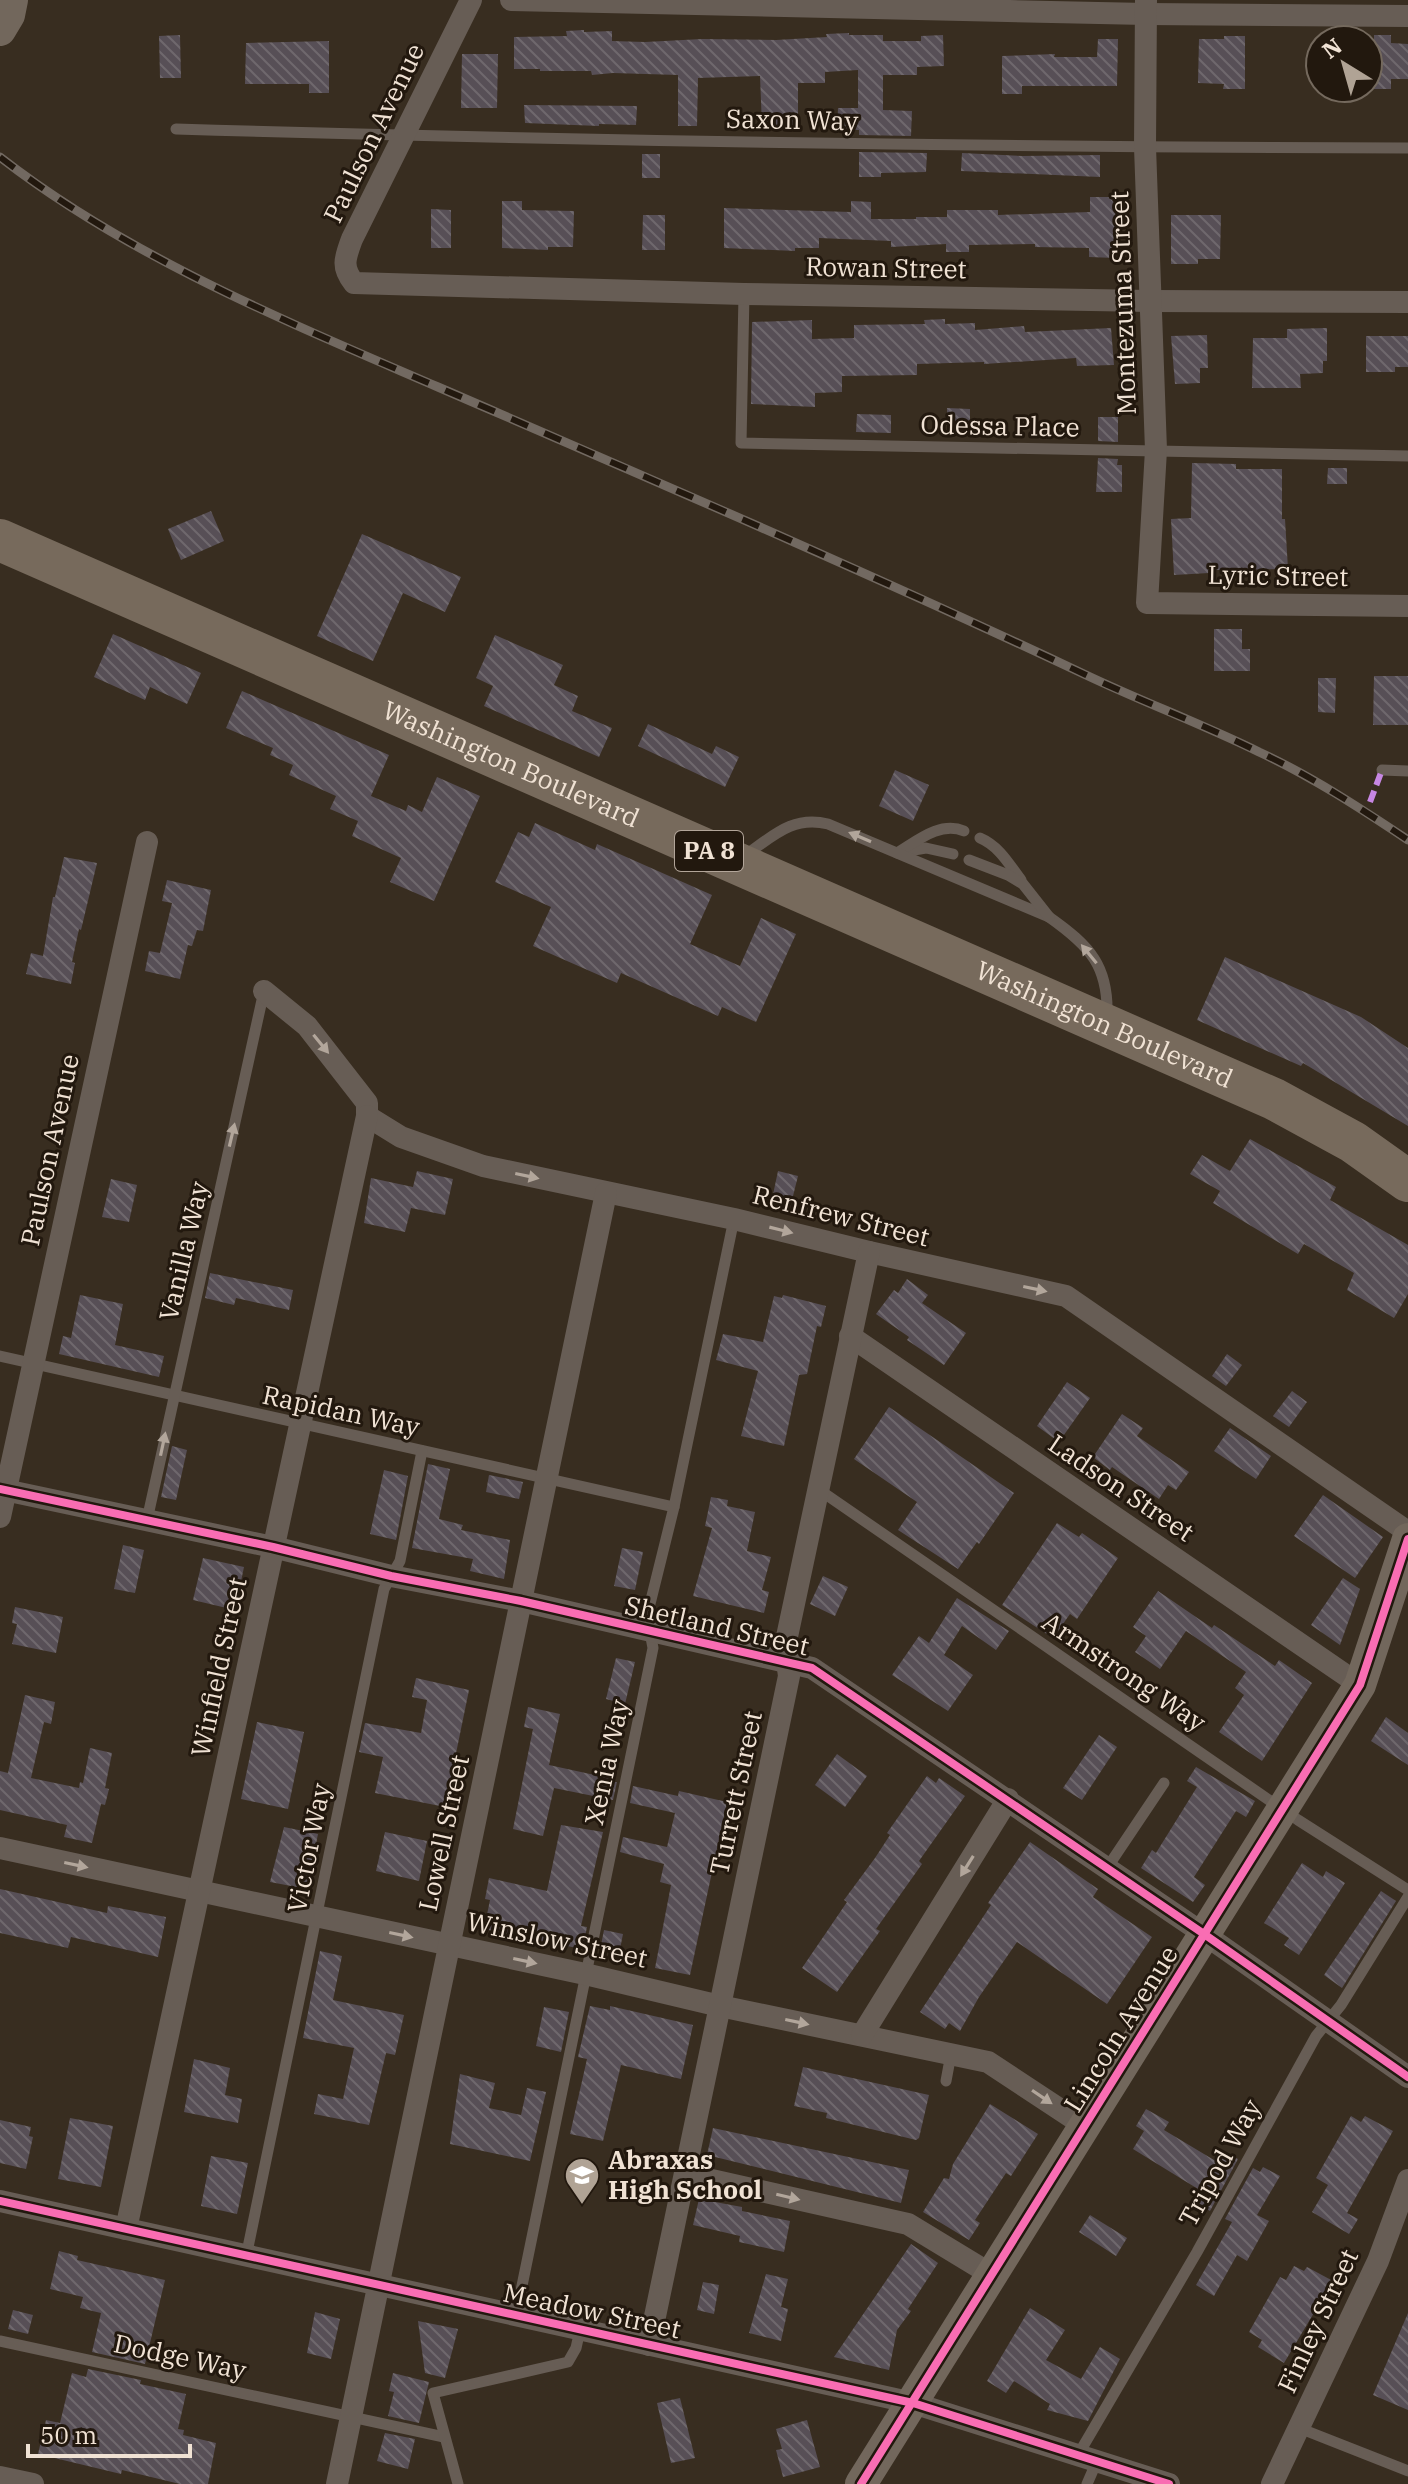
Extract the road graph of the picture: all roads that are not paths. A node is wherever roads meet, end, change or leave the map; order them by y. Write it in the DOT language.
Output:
graph roads {
  1 [pos="12,0"];
  2 [pos="471,0"];
  3 [pos="511,0"];
  4 [pos="1146,7"];
  5 [pos="1408,16"];
  6 [pos="0,30"];
  7 [pos="176,129"];
  8 [pos="405,136"];
  9 [pos="1145,147"];
  10 [pos="1408,148"];
  11 [pos="363,285"];
  12 [pos="744,294"];
  13 [pos="1150,301"];
  14 [pos="1408,302"];
  15 [pos="1156,450"];
  16 [pos="1408,456"];
  17 [pos="0,540"];
  18 [pos="1147,603"];
  19 [pos="1408,606"];
  20 [pos="1382,770"];
  21 [pos="1408,771"];
  22 [pos="964,831"];
  23 [pos="980,838"];
  24 [pos="147,842"];
  25 [pos="897,853"];
  26 [pos="953,854"];
  27 [pos="969,860"];
  28 [pos="735,862"];
  29 [pos="1023,884"];
  30 [pos="1049,917"];
  31 [pos="264,991"];
  32 [pos="1107,1026"];
  33 [pos="367,1116"];
  34 [pos="1408,1181"];
  35 [pos="606,1193"];
  36 [pos="734,1219"];
  37 [pos="869,1252"];
  38 [pos="850,1336"];
  39 [pos="0,1356"];
  40 [pos="32,1363"];
  41 [pos="174,1396"];
  42 [pos="299,1425"];
  43 [pos="422,1451"];
  44 [pos="547,1477"];
  45 [pos="3,1489"];
  46 [pos="817,1489"];
  47 [pos="674,1507"];
  48 [pos="0,1517"];
  49 [pos="147,1520"];
  50 [pos="1408,1532"];
  51 [pos="1408,1539"];
  52 [pos="273,1547"];
  53 [pos="391,1576"];
  54 [pos="521,1601"];
  55 [pos="649,1631"];
  56 [pos="787,1661"];
  57 [pos="1360,1685"];
  58 [pos="1164,1783"];
  59 [pos="1008,1799"];
  60 [pos="1283,1809"];
  61 [pos="0,1848"];
  62 [pos="1107,1868"];
  63 [pos="1408,1890"];
  64 [pos="201,1892"];
  65 [pos="1408,1897"];
  66 [pos="317,1918"];
  67 [pos="1204,1934"];
  68 [pos="449,1945"];
  69 [pos="585,1974"];
  70 [pos="720,2006"];
  71 [pos="1328,2022"];
  72 [pos="862,2035"];
  73 [pos="951,2054"];
  74 [pos="1408,2077"];
  75 [pos="946,2081"];
  76 [pos="1085,2126"];
  77 [pos="685,2174"];
  78 [pos="1408,2180"];
  79 [pos="0,2201"];
  80 [pos="126,2229"];
  81 [pos="246,2257"];
  82 [pos="992,2275"];
  83 [pos="378,2283"];
  84 [pos="516,2315"];
  85 [pos="580,2330"];
  86 [pos="0,2341"];
  87 [pos="649,2345"];
  88 [pos="913,2403"];
  89 [pos="351,2417"];
  90 [pos="1299,2428"];
  91 [pos="444,2437"];
  92 [pos="1087,2458"];
  93 [pos="1408,2471"];
  94 [pos="0,2477"];
  95 [pos="33,2484"];
  96 [pos="337,2484"];
  97 [pos="458,2484"];
  98 [pos="861,2484"];
  99 [pos="1087,2484"];
  100 [pos="1169,2484"];
  101 [pos="1272,2484"];
  1 -- 6 [label="street"];
  2 -- 8 [label="street, Paulson Avenue"];
  3 -- 4 [label="street"];
  4 -- 5 [label="street"];
  4 -- 9 [label="street, Montezuma Street"];
  7 -- 8 [label="lane, Saxon Way"];
  8 -- 9 [label="lane, Saxon Way"];
  8 -- 11 [label="street, Paulson Avenue"];
  9 -- 10 [label="lane, Saxon Way"];
  9 -- 13 [label="street, Montezuma Street"];
  11 -- 12 [label="street, Rowan Street"];
  12 -- 13 [label="street, Rowan Street"];
  12 -- 15 [label="lane, Odessa Place"];
  13 -- 14 [label="street, Rowan Street"];
  13 -- 15 [label="street, Montezuma Street"];
  15 -- 16 [label="lane, Odessa Place"];
  15 -- 18 [label="street, Montezuma Street"];
  17 -- 28 [label="highway, Washington Boulevard / PA 8"];
  18 -- 19 [label="street, Lyric Street"];
  20 -- 21 [label="lane"];
  22 -- 25 [label="lane"];
  23 -- 29 [label="lane"];
  24 -- 40 [label="street, Paulson Avenue"];
  25 -- 26 [label="lane"];
  25 -- 28 [label="lane, one-way"];
  25 -- 30 [label="lane"];
  27 -- 29 [label="lane"];
  28 -- 32 [label="highway, Washington Boulevard / PA 8"];
  29 -- 30 [label="lane"];
  32 -- 30 [label="lane, one-way"];
  31 -- 33 [label="street, one-way"];
  41 -- 31 [label="lane, Vanilla Way, one-way"];
  32 -- 34 [label="highway, Washington Boulevard / PA 8"];
  33 -- 35 [label="street, Renfrew Street, one-way"];
  33 -- 42 [label="street, Winfield Street"];
  35 -- 36 [label="street, Renfrew Street"];
  35 -- 44 [label="street, Lowell Street"];
  36 -- 37 [label="street, Renfrew Street, one-way"];
  36 -- 47 [label="lane, Xenia Way"];
  37 -- 38 [label="street, Turrett Street"];
  37 -- 50 [label="street, Renfrew Street, one-way"];
  38 -- 46 [label="street, Turrett Street"];
  38 -- 57 [label="street, Ladson Street"];
  39 -- 40 [label="lane, Rapidan Way"];
  40 -- 41 [label="lane, Rapidan Way"];
  40 -- 45 [label="street, Paulson Avenue"];
  41 -- 42 [label="lane, Rapidan Way"];
  49 -- 41 [label="lane, Vanilla Way, one-way"];
  42 -- 43 [label="lane, Rapidan Way"];
  42 -- 52 [label="street, Winfield Street"];
  43 -- 44 [label="lane, Rapidan Way"];
  43 -- 53 [label="lane, Victor Way"];
  44 -- 47 [label="lane, Rapidan Way"];
  44 -- 54 [label="street, Lowell Street"];
  45 -- 48 [label="street, Paulson Avenue"];
  45 -- 49 [label="street, Shetland Street"];
  46 -- 56 [label="street, Turrett Street"];
  46 -- 60 [label="lane, Armstrong Way"];
  47 -- 55 [label="lane, Xenia Way"];
  49 -- 52 [label="street, Shetland Street"];
  51 -- 57 [label="street, Lincoln Avenue"];
  52 -- 53 [label="street, Shetland Street"];
  52 -- 64 [label="street, Winfield Street"];
  53 -- 54 [label="street, Shetland Street"];
  53 -- 66 [label="lane, Victor Way"];
  54 -- 55 [label="street, Shetland Street"];
  54 -- 68 [label="street, Lowell Street"];
  55 -- 56 [label="street, Shetland Street"];
  55 -- 69 [label="lane, Xenia Way"];
  56 -- 59 [label="street, Shetland Street"];
  56 -- 70 [label="street, Turrett Street"];
  57 -- 60 [label="street, Lincoln Avenue"];
  58 -- 62 [label="lane"];
  59 -- 62 [label="street, Shetland Street"];
  59 -- 72 [label="street, one-way"];
  60 -- 63 [label="lane, Armstrong Way"];
  60 -- 67 [label="street, Lincoln Avenue"];
  61 -- 64 [label="street, Winslow Street, one-way"];
  62 -- 67 [label="street, Shetland Street"];
  64 -- 66 [label="street, Winslow Street"];
  64 -- 80 [label="street, Winfield Street"];
  65 -- 71 [label="lane, Tripod Way"];
  66 -- 68 [label="street, Winslow Street, one-way"];
  66 -- 81 [label="lane, Victor Way"];
  67 -- 71 [label="street, Shetland Street"];
  67 -- 76 [label="street, Lincoln Avenue"];
  68 -- 69 [label="street, Winslow Street, one-way"];
  68 -- 83 [label="street, Lowell Street"];
  69 -- 70 [label="street, Winslow Street"];
  69 -- 84 [label="lane, Xenia Way"];
  70 -- 72 [label="street, Winslow Street, one-way"];
  70 -- 77 [label="street, Turrett Street"];
  71 -- 74 [label="street, Shetland Street"];
  71 -- 92 [label="lane, Tripod Way"];
  72 -- 73 [label="street, Winslow Street"];
  73 -- 75 [label="lane"];
  73 -- 76 [label="street, Winslow Street, one-way"];
  76 -- 82 [label="street, Lincoln Avenue"];
  77 -- 82 [label="street, one-way"];
  77 -- 87 [label="street, Turrett Street"];
  78 -- 90 [label="street, Finley Street"];
  79 -- 80 [label="street, Meadow Street"];
  80 -- 81 [label="street, Meadow Street"];
  81 -- 83 [label="street, Meadow Street"];
  82 -- 88 [label="street, Lincoln Avenue"];
  83 -- 84 [label="street, Meadow Street"];
  83 -- 89 [label="street, Lowell Street"];
  84 -- 85 [label="street, Meadow Street"];
  85 -- 87 [label="street, Meadow Street"];
  85 -- 91 [label="lane"];
  86 -- 89 [label="lane, Dodge Way"];
  87 -- 88 [label="street, Meadow Street"];
  88 -- 92 [label="street, Meadow Street"];
  88 -- 98 [label="street, Lincoln Avenue"];
  89 -- 91 [label="lane, Dodge Way"];
  89 -- 96 [label="street, Lowell Street"];
  90 -- 93 [label="lane"];
  90 -- 101 [label="street, Finley Street"];
  91 -- 97 [label="lane"];
  92 -- 99 [label="lane, Tripod Way"];
  92 -- 100 [label="street, Meadow Street"];
  94 -- 95 [label="street"];
}
